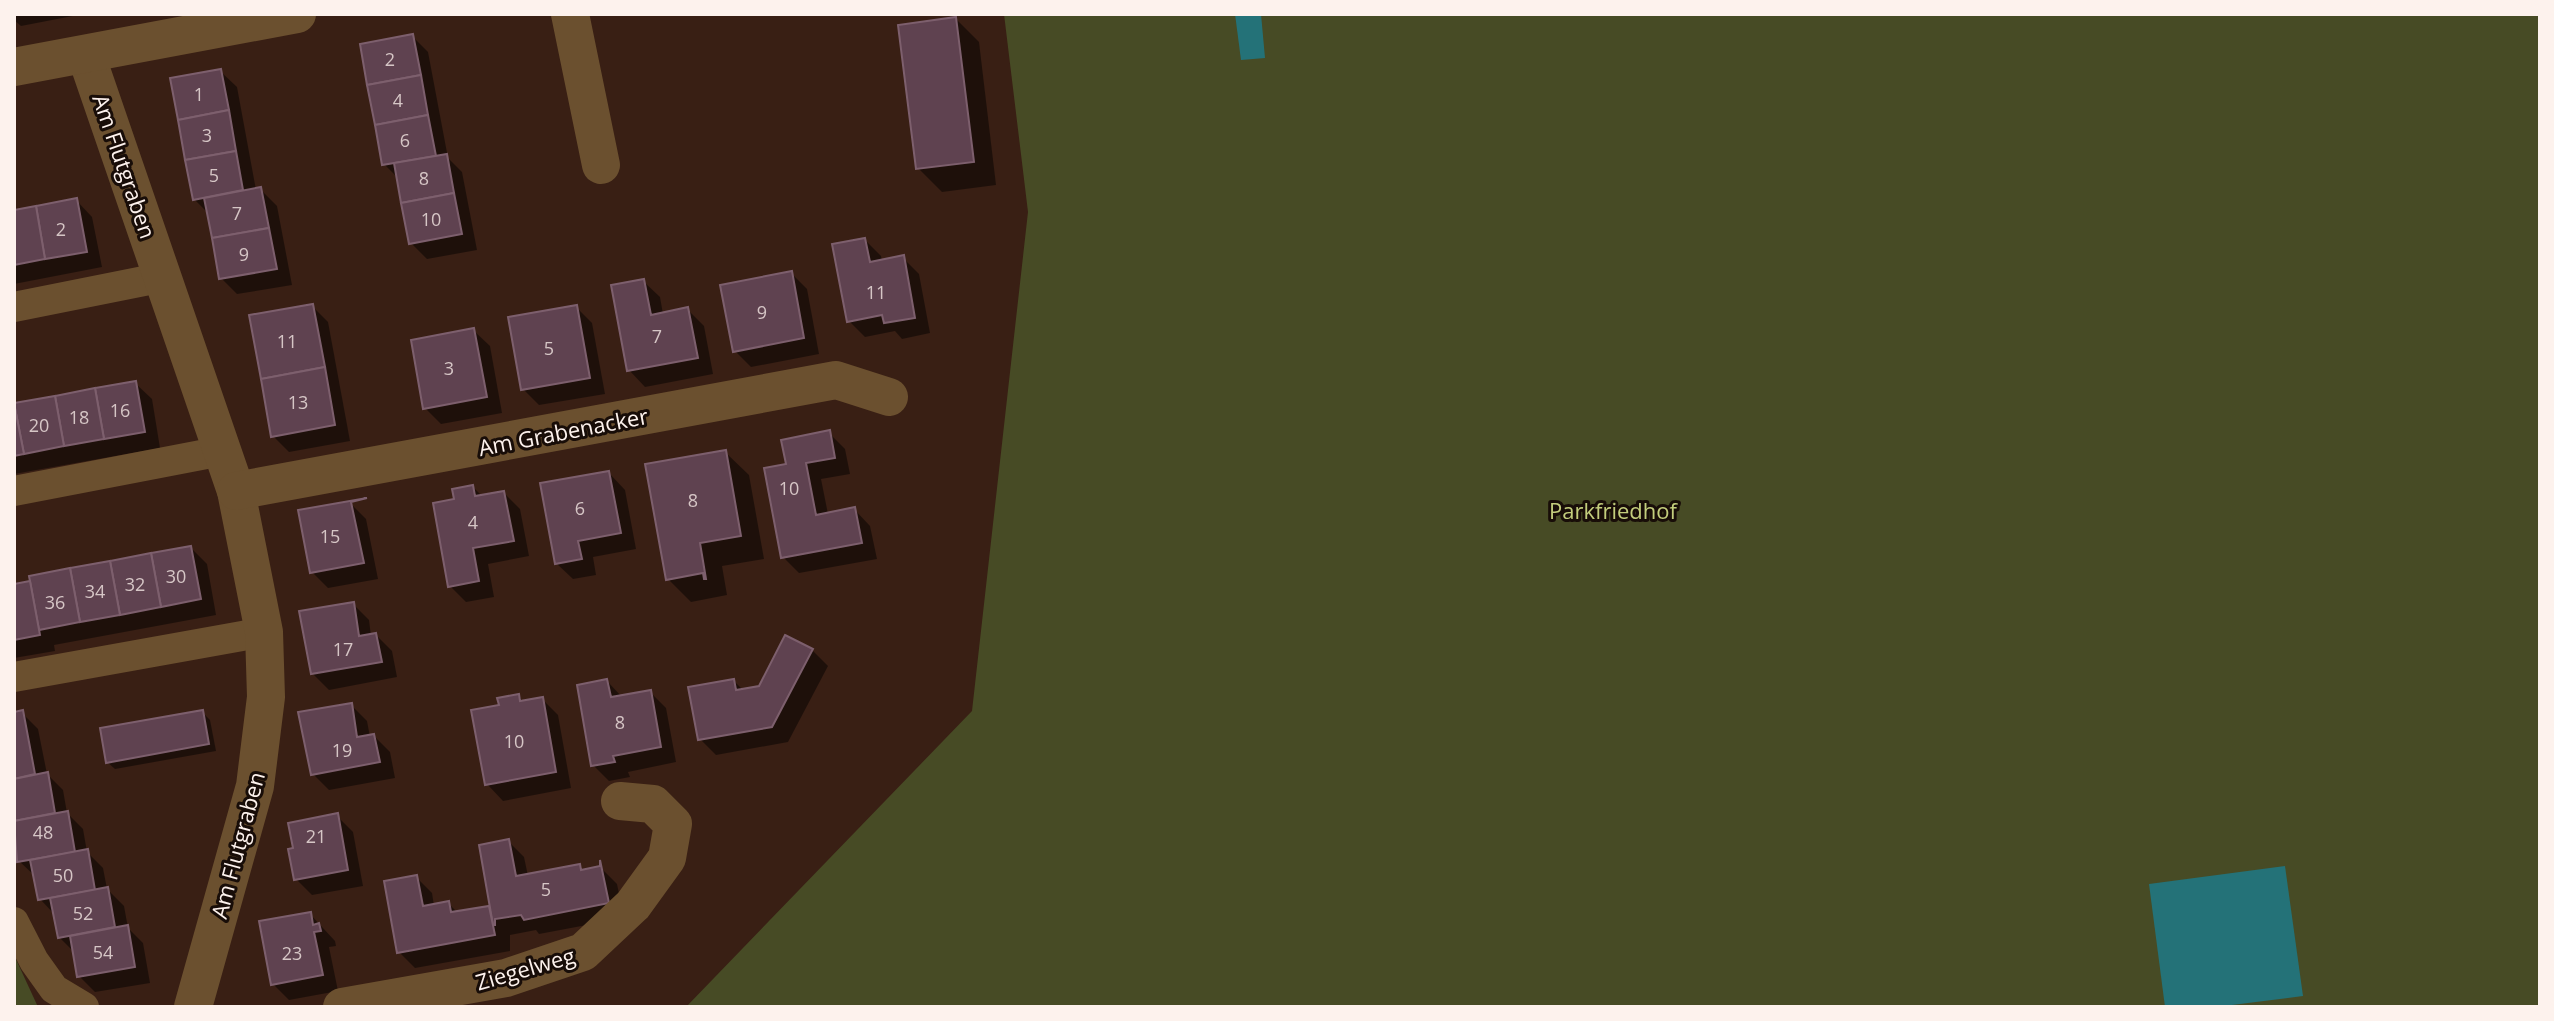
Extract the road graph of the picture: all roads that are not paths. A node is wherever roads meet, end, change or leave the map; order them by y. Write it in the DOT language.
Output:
graph roads {
  1 [pos="297,14"];
  2 [pos="570,14"];
  3 [pos="86,55"];
  4 [pos="14,67"];
  5 [pos="601,165"];
  6 [pos="164,277"];
  7 [pos="14,307"];
  8 [pos="889,397"];
  9 [pos="222,451"];
  10 [pos="14,491"];
  11 [pos="236,491"];
  12 [pos="264,632"];
  13 [pos="14,677"];
  14 [pos="620,801"];
  15 [pos="14,922"];
  16 [pos="84,1007"];
  17 [pos="193,1007"];
  18 [pos="342,1007"];
  1 -- 3 [label="street"];
  2 -- 5 [label="street"];
  3 -- 4 [label="street"];
  3 -- 6 [label="street, Am Flutgraben"];
  6 -- 7 [label="street"];
  6 -- 9 [label="street, Am Flutgraben"];
  8 -- 11 [label="street, Am Grabenacker"];
  9 -- 10 [label="street"];
  9 -- 11 [label="street, Am Flutgraben"];
  11 -- 12 [label="street, Am Flutgraben"];
  12 -- 13 [label="street"];
  12 -- 17 [label="street, Am Flutgraben"];
  14 -- 18 [label="street, Ziegelweg"];
  15 -- 16 [label="street"];
}
